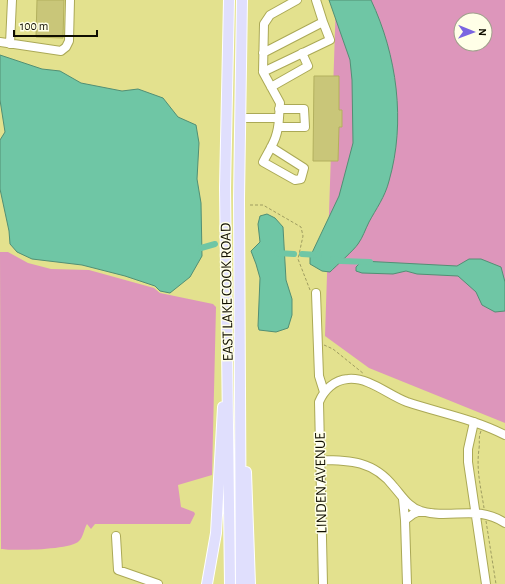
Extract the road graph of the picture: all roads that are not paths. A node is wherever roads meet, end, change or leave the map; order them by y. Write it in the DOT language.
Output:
graph roads {
  1 [pos="12,0"];
  2 [pos="70,0"];
  3 [pos="229,0"];
  4 [pos="242,0"];
  5 [pos="297,0"];
  6 [pos="316,0"];
  7 [pos="323,22"];
  8 [pos="0,42"];
  9 [pos="10,44"];
  10 [pos="263,53"];
  11 [pos="302,53"];
  12 [pos="263,72"];
  13 [pos="271,87"];
  14 [pos="279,109"];
  15 [pos="227,118"];
  16 [pos="240,118"];
  17 [pos="279,118"];
  18 [pos="279,127"];
  19 [pos="271,147"];
  20 [pos="314,294"];
  21 [pos="228,373"];
  22 [pos="324,392"];
  23 [pos="239,401"];
  24 [pos="474,422"];
  25 [pos="505,435"];
  26 [pos="320,460"];
  27 [pos="403,499"];
  28 [pos="420,511"];
  29 [pos="476,512"];
  30 [pos="405,520"];
  31 [pos="505,523"];
  32 [pos="116,536"];
  33 [pos="158,584"];
  34 [pos="207,584"];
  35 [pos="230,584"];
  36 [pos="240,584"];
  37 [pos="250,584"];
  38 [pos="323,584"];
  39 [pos="407,584"];
  40 [pos="486,584"];
  1 -- 9 [label="street"];
  2 -- 9 [label="street"];
  3 -- 15 [label="main road, EAST LAKE COOK ROAD"];
  4 -- 16 [label="main road, EAST LAKE COOK ROAD"];
  5 -- 10 [label="street"];
  6 -- 7 [label="street"];
  7 -- 10 [label="street"];
  7 -- 11 [label="street"];
  8 -- 9 [label="street"];
  10 -- 12 [label="street"];
  11 -- 12 [label="street"];
  11 -- 13 [label="street"];
  12 -- 13 [label="street"];
  13 -- 14 [label="street"];
  14 -- 17 [label="street"];
  14 -- 18 [label="street"];
  15 -- 16 [label="main road"];
  15 -- 21 [label="main road, EAST LAKE COOK ROAD"];
  16 -- 17 [label="street"];
  16 -- 23 [label="main road, EAST LAKE COOK ROAD"];
  17 -- 18 [label="street"];
  18 -- 19 [label="street"];
  19 -- 19 [label="street"];
  20 -- 22 [label="street"];
  21 -- 34 [label="main road"];
  21 -- 35 [label="main road, EAST LAKE COOK ROAD"];
  22 -- 24 [label="street"];
  22 -- 26 [label="street, LINDEN AVENUE"];
  23 -- 36 [label="main road, EAST LAKE COOK ROAD"];
  23 -- 37 [label="main road"];
  24 -- 25 [label="street"];
  24 -- 29 [label="street"];
  26 -- 27 [label="street"];
  26 -- 38 [label="street, LINDEN AVENUE"];
  27 -- 28 [label="street"];
  27 -- 30 [label="street"];
  28 -- 29 [label="street"];
  28 -- 30 [label="street"];
  29 -- 31 [label="street"];
  29 -- 40 [label="street"];
  30 -- 39 [label="street"];
  32 -- 33 [label="street"];
}
